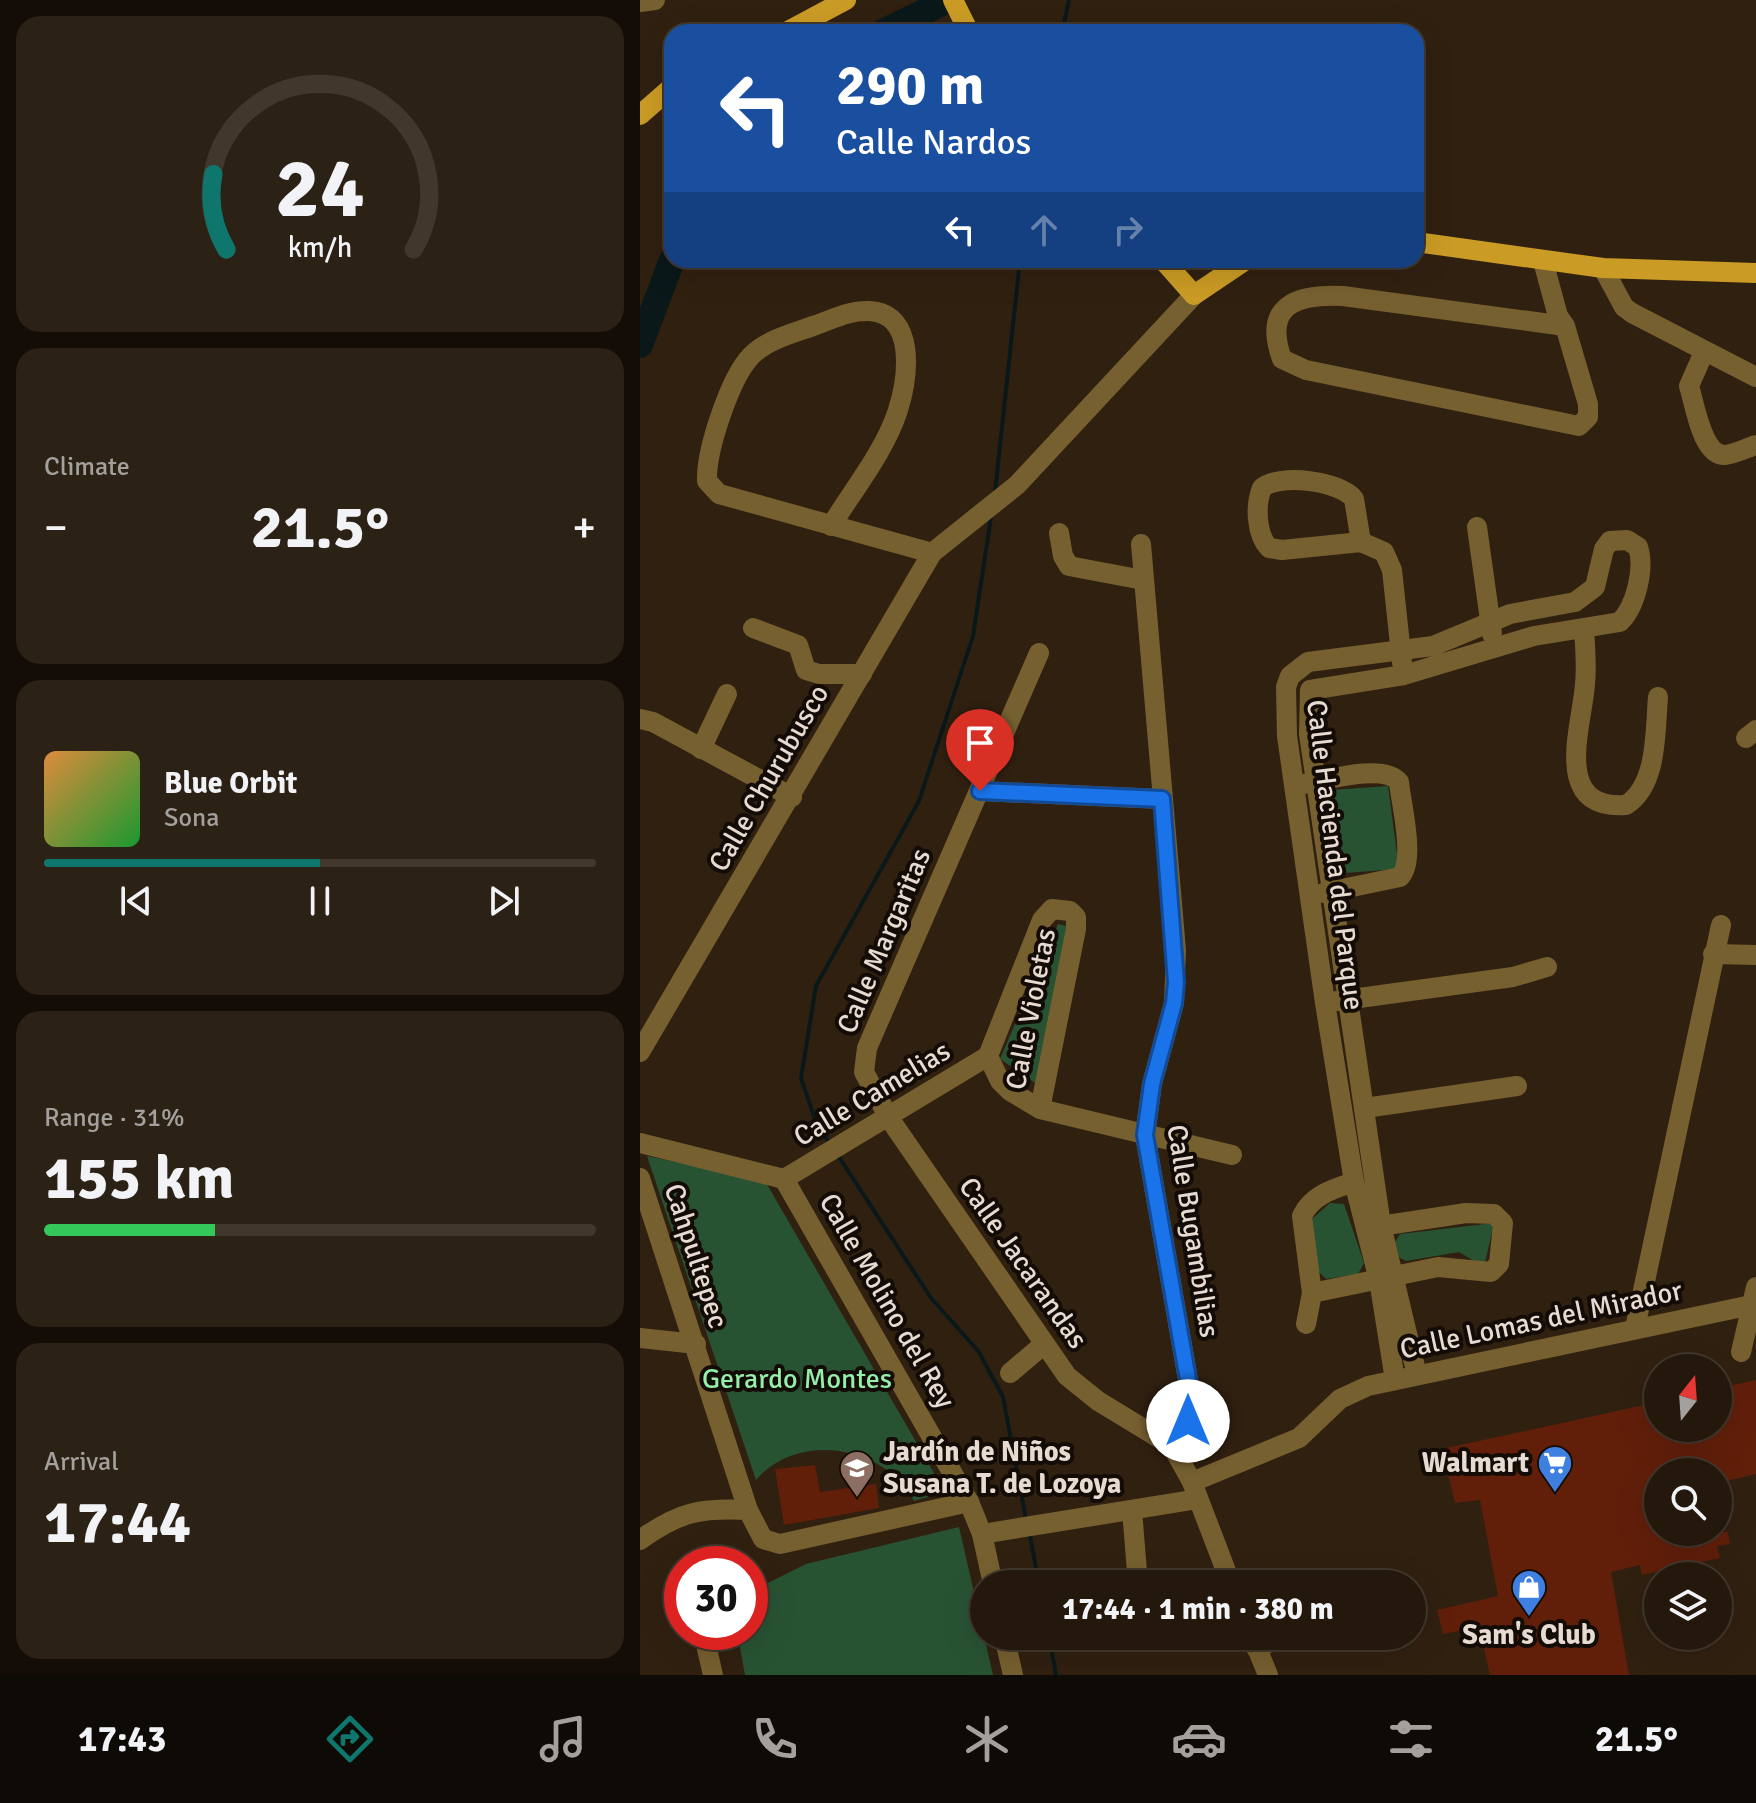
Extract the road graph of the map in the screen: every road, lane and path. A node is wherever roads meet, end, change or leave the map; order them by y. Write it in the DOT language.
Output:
graph roads {
  1 [pos="655,0"];
  2 [pos="846,0"];
  3 [pos="953,0"];
  4 [pos="640,2"];
  5 [pos="801,24"];
  6 [pos="965,24"];
  7 [pos="664,94"];
  8 [pos="640,115"];
  9 [pos="1424,243"];
  10 [pos="1550,262"];
  11 [pos="1170,268"];
  12 [pos="1234,268"];
  13 [pos="1603,268"];
  14 [pos="1756,273"];
  15 [pos="1194,295"];
  16 [pos="1565,326"];
  17 [pos="1704,352"];
  18 [pos="1756,377"];
  19 [pos="1756,445"];
  20 [pos="831,526"];
  21 [pos="1477,527"];
  22 [pos="1059,533"];
  23 [pos="1361,542"];
  24 [pos="1141,544"];
  25 [pos="932,553"];
  26 [pos="1143,580"];
  27 [pos="1489,622"];
  28 [pos="753,628"];
  29 [pos="1584,629"];
  30 [pos="1495,646"];
  31 [pos="1401,651"];
  32 [pos="1039,653"];
  33 [pos="1284,671"];
  34 [pos="862,674"];
  35 [pos="1404,675"];
  36 [pos="1310,690"];
  37 [pos="727,694"];
  38 [pos="1658,697"];
  39 [pos="640,719"];
  40 [pos="701,749"];
  41 [pos="1317,782"];
  42 [pos="1293,786"];
  43 [pos="980,791"];
  44 [pos="792,797"];
  45 [pos="1162,799"];
  46 [pos="1333,892"];
  47 [pos="1311,895"];
  48 [pos="1721,925"];
  49 [pos="1713,954"];
  50 [pos="1756,955"];
  51 [pos="1547,967"];
  52 [pos="1349,999"];
  53 [pos="1325,1003"];
  54 [pos="640,1052"];
  55 [pos="988,1056"];
  56 [pos="1517,1086"];
  57 [pos="1365,1108"];
  58 [pos="1040,1109"];
  59 [pos="889,1118"];
  60 [pos="1145,1135"];
  61 [pos="640,1143"];
  62 [pos="1232,1155"];
  63 [pos="640,1178"];
  64 [pos="784,1179"];
  65 [pos="1354,1182"];
  66 [pos="1373,1226"];
  67 [pos="1387,1279"];
  68 [pos="1312,1293"];
  69 [pos="1755,1299"];
  70 [pos="1306,1324"];
  71 [pos="1635,1328"];
  72 [pos="640,1338"];
  73 [pos="696,1344"];
  74 [pos="1043,1345"];
  75 [pos="1741,1352"];
  76 [pos="1010,1373"];
  77 [pos="1417,1375"];
  78 [pos="1395,1380"];
  79 [pos="1172,1446"];
  80 [pos="1195,1490"];
  81 [pos="969,1502"];
  82 [pos="748,1510"];
  83 [pos="1132,1510"];
  84 [pos="982,1534"];
  85 [pos="640,1540"];
  86 [pos="990,1570"];
  87 [pos="1137,1570"];
  88 [pos="1226,1570"];
  89 [pos="707,1650"];
  90 [pos="1007,1650"];
  91 [pos="713,1675"];
  92 [pos="1013,1675"];
  1 -- 4 [label="street"];
  2 -- 5 [label="main road"];
  3 -- 6 [label="main road"];
  7 -- 8 [label="main road"];
  9 -- 10 [label="main road"];
  10 -- 13 [label="main road"];
  10 -- 16 [label="street"];
  11 -- 15 [label="main road"];
  12 -- 15 [label="main road"];
  13 -- 14 [label="main road"];
  13 -- 17 [label="street"];
  15 -- 25 [label="street, Calle Churubusco"];
  16 -- 16 [label="street"];
  17 -- 18 [label="street"];
  17 -- 19 [label="street"];
  20 -- 20 [label="street"];
  20 -- 25 [label="street"];
  21 -- 27 [label="street"];
  22 -- 26 [label="street"];
  23 -- 23 [label="street"];
  23 -- 31 [label="street"];
  24 -- 26 [label="street, Calle Bugambilias"];
  25 -- 34 [label="street, Calle Churubusco"];
  26 -- 45 [label="street, Calle Bugambilias"];
  27 -- 29 [label="street, Calle Hacienda del Parque"];
  27 -- 30 [label="street"];
  27 -- 31 [label="street, Calle Hacienda del Parque"];
  28 -- 34 [label="street"];
  29 -- 30 [label="street, Calle Hacienda del Parque"];
  29 -- 38 [label="street"];
  30 -- 35 [label="street, Calle Hacienda del Parque"];
  31 -- 33 [label="street, Calle Hacienda del Parque"];
  31 -- 35 [label="street"];
  32 -- 43 [label="street, Calle Margaritas"];
  33 -- 36 [label="street, Calle Hacienda del Parque"];
  33 -- 42 [label="street, Calle Hacienda del Parque"];
  34 -- 44 [label="street, Calle Churubusco"];
  35 -- 36 [label="street, Calle Hacienda del Parque"];
  36 -- 41 [label="street, Calle Hacienda del Parque"];
  37 -- 40 [label="street"];
  39 -- 40 [label="street"];
  40 -- 44 [label="street"];
  41 -- 42 [label="street"];
  41 -- 46 [label="street, Calle Hacienda del Parque"];
  41 -- 46 [label="street"];
  42 -- 47 [label="street, Calle Hacienda del Parque"];
  43 -- 45 [label="street"];
  43 -- 59 [label="street, Calle Margaritas"];
  44 -- 54 [label="street, Calle Churubusco"];
  45 -- 60 [label="street, Calle Bugambilias"];
  46 -- 47 [label="street"];
  46 -- 52 [label="street, Calle Hacienda del Parque"];
  47 -- 53 [label="street, Calle Hacienda del Parque"];
  48 -- 49 [label="street"];
  49 -- 50 [label="street"];
  49 -- 71 [label="street"];
  51 -- 52 [label="street"];
  52 -- 53 [label="street"];
  52 -- 57 [label="street, Calle Hacienda del Parque"];
  53 -- 65 [label="street, Calle Hacienda del Parque"];
  55 -- 58 [label="street"];
  55 -- 58 [label="street, Calle Violetas"];
  55 -- 59 [label="street, Calle Camelias"];
  56 -- 57 [label="street"];
  57 -- 66 [label="street, Calle Hacienda del Parque"];
  58 -- 60 [label="street"];
  59 -- 64 [label="street, Calle Camelias"];
  59 -- 74 [label="street, Calle Jacarandas"];
  60 -- 62 [label="street"];
  60 -- 79 [label="street, Calle Bugambilias"];
  61 -- 64 [label="street"];
  63 -- 73 [label="street, Cahpultepec"];
  64 -- 81 [label="street, Calle Molino del Rey"];
  65 -- 66 [label="street, Calle Hacienda del Parque"];
  65 -- 68 [label="street"];
  66 -- 67 [label="street, Calle Hacienda del Parque"];
  66 -- 67 [label="street"];
  67 -- 68 [label="street"];
  67 -- 77 [label="street, Calle Hacienda del Parque"];
  67 -- 78 [label="street, Calle Hacienda del Parque"];
  68 -- 70 [label="street"];
  69 -- 71 [label="street, Calle Lomas del Mirador"];
  69 -- 75 [label="street"];
  71 -- 77 [label="street, Calle Lomas del Mirador"];
  72 -- 73 [label="street"];
  73 -- 82 [label="street, Cahpultepec"];
  74 -- 76 [label="street"];
  74 -- 79 [label="street, Calle Jacarandas"];
  77 -- 78 [label="street, Calle Lomas del Mirador"];
  78 -- 80 [label="street, Calle Lomas del Mirador"];
  79 -- 80 [label="street"];
  80 -- 83 [label="street"];
  80 -- 88 [label="street"];
  81 -- 82 [label="street, Cahpultepec"];
  81 -- 84 [label="street, Calle Molino del Rey"];
  82 -- 85 [label="street"];
  83 -- 84 [label="street"];
  83 -- 87 [label="street"];
  84 -- 86 [label="street, Calle Molino del Rey"];
  89 -- 91 [label="street"];
  90 -- 92 [label="street"];
}
